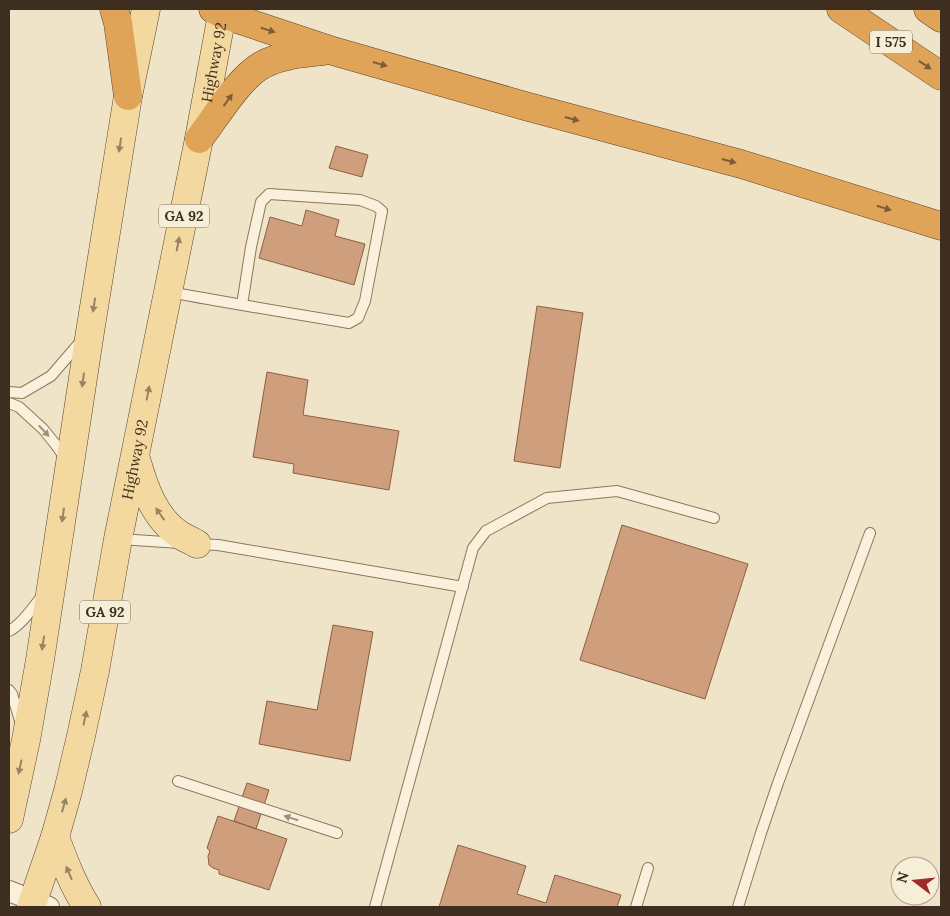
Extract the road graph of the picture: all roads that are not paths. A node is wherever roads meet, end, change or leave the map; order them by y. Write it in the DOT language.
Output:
graph roads {
  1 [pos="114,9"];
  2 [pos="146,9"];
  3 [pos="841,9"];
  4 [pos="928,9"];
  5 [pos="219,11"];
  6 [pos="941,18"];
  7 [pos="333,51"];
  8 [pos="941,76"];
  9 [pos="128,96"];
  10 [pos="199,139"];
  11 [pos="941,226"];
  12 [pos="168,292"];
  13 [pos="242,305"];
  14 [pos="90,332"];
  15 [pos="9,392"];
  16 [pos="9,403"];
  17 [pos="135,458"];
  18 [pos="70,467"];
  19 [pos="714,518"];
  20 [pos="870,533"];
  21 [pos="118,539"];
  22 [pos="198,544"];
  23 [pos="54,578"];
  24 [pos="463,587"];
  25 [pos="9,630"];
  26 [pos="9,690"];
  27 [pos="26,740"];
  28 [pos="178,781"];
  29 [pos="11,805"];
  30 [pos="337,833"];
  31 [pos="55,836"];
  32 [pos="648,868"];
  33 [pos="9,891"];
  34 [pos="38,905"];
  35 [pos="87,907"];
  36 [pos="375,907"];
  37 [pos="636,907"];
  38 [pos="738,907"];
  1 -- 9 [label="highway"];
  2 -- 9 [label="main road"];
  3 -- 8 [label="highway, I 575, one-way"];
  4 -- 6 [label="highway"];
  5 -- 7 [label="highway, one-way"];
  5 -- 10 [label="main road, Highway 92 / GA 92"];
  10 -- 7 [label="highway, one-way"];
  7 -- 11 [label="highway, one-way"];
  9 -- 14 [label="main road, one-way"];
  12 -- 10 [label="main road, Highway 92 / GA 92, one-way"];
  12 -- 13 [label="lane"];
  17 -- 12 [label="main road, Highway 92 / GA 92, one-way"];
  13 -- 13 [label="lane"];
  14 -- 15 [label="lane"];
  14 -- 18 [label="main road, one-way"];
  16 -- 18 [label="lane, one-way"];
  17 -- 21 [label="main road, Highway 92 / GA 92"];
  22 -- 17 [label="main road, one-way"];
  18 -- 23 [label="main road, one-way"];
  19 -- 24 [label="lane"];
  20 -- 38 [label="lane"];
  21 -- 22 [label="lane"];
  31 -- 21 [label="main road, Highway 92 / GA 92, one-way"];
  22 -- 24 [label="lane"];
  23 -- 25 [label="lane"];
  23 -- 27 [label="main road, one-way"];
  24 -- 36 [label="lane"];
  26 -- 27 [label="lane"];
  27 -- 29 [label="main road, one-way"];
  30 -- 28 [label="lane, one-way"];
  31 -- 34 [label="main road, Highway 92 / GA 92"];
  35 -- 31 [label="main road, one-way"];
  32 -- 37 [label="lane"];
  33 -- 34 [label="street"];
}
